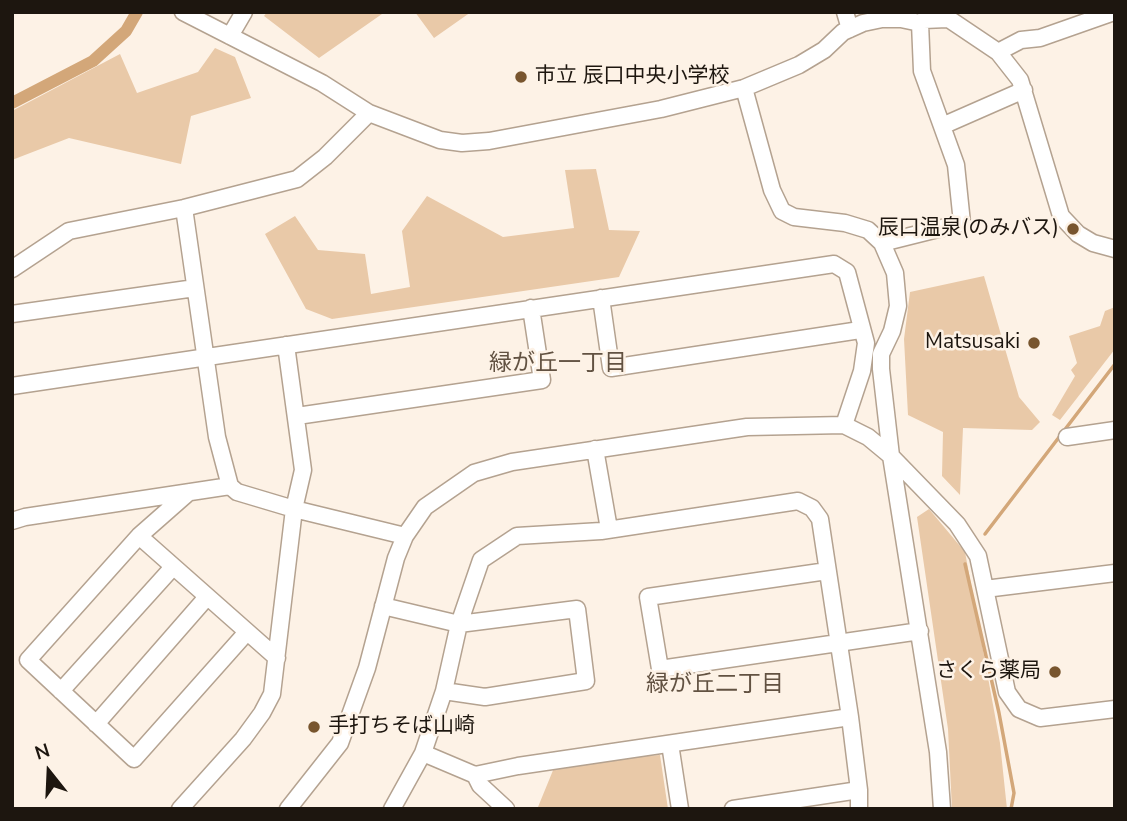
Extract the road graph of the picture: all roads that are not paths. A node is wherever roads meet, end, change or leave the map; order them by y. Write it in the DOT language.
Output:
graph roads {
  1 [pos="183,12"];
  2 [pos="244,12"];
  3 [pos="845,12"];
  4 [pos="1114,12"];
  5 [pos="943,16"];
  6 [pos="920,23"];
  7 [pos="849,29"];
  8 [pos="230,36"];
  9 [pos="998,52"];
  10 [pos="744,88"];
  11 [pos="1024,90"];
  12 [pos="369,113"];
  13 [pos="942,126"];
  14 [pos="184,208"];
  15 [pos="882,243"];
  16 [pos="1115,249"];
  17 [pos="12,269"];
  18 [pos="195,288"];
  19 [pos="601,298"];
  20 [pos="531,308"];
  21 [pos="12,314"];
  22 [pos="860,330"];
  23 [pos="286,345"];
  24 [pos="205,358"];
  25 [pos="12,386"];
  26 [pos="297,416"];
  27 [pos="844,425"];
  28 [pos="1115,430"];
  29 [pos="1068,437"];
  30 [pos="595,449"];
  31 [pos="891,456"];
  32 [pos="230,486"];
  33 [pos="189,492"];
  34 [pos="294,509"];
  35 [pos="12,521"];
  36 [pos="609,529"];
  37 [pos="405,536"];
  38 [pos="139,537"];
  39 [pos="173,566"];
  40 [pos="827,571"];
  41 [pos="1115,573"];
  42 [pos="985,589"];
  43 [pos="207,597"];
  44 [pos="383,606"];
  45 [pos="459,624"];
  46 [pos="920,631"];
  47 [pos="247,632"];
  48 [pos="839,644"];
  49 [pos="276,658"];
  50 [pos="61,691"];
  51 [pos="444,691"];
  52 [pos="1115,709"];
  53 [pos="850,717"];
  54 [pos="96,724"];
  55 [pos="670,744"];
  56 [pos="423,753"];
  57 [pos="474,775"];
  58 [pos="859,790"];
  59 [pos="785,805"];
  60 [pos="183,808"];
  61 [pos="394,808"];
  62 [pos="288,809"];
  63 [pos="506,809"];
  64 [pos="680,809"];
  65 [pos="733,809"];
  66 [pos="859,809"];
  67 [pos="942,809"];
  1 -- 8 [label="street"];
  2 -- 8 [label="street"];
  3 -- 7 [label="street"];
  4 -- 9 [label="street"];
  5 -- 6 [label="street"];
  5 -- 9 [label="street"];
  6 -- 7 [label="street"];
  6 -- 13 [label="street"];
  7 -- 10 [label="street"];
  8 -- 12 [label="street"];
  9 -- 11 [label="street"];
  10 -- 12 [label="street"];
  10 -- 15 [label="street"];
  11 -- 13 [label="street"];
  11 -- 16 [label="street"];
  12 -- 14 [label="street"];
  13 -- 15 [label="street"];
  14 -- 17 [label="street"];
  14 -- 18 [label="street"];
  15 -- 31 [label="street"];
  18 -- 21 [label="street"];
  18 -- 24 [label="street"];
  19 -- 20 [label="street"];
  19 -- 22 [label="street"];
  19 -- 22 [label="street"];
  20 -- 23 [label="street"];
  20 -- 26 [label="street"];
  22 -- 27 [label="street"];
  23 -- 24 [label="street"];
  23 -- 26 [label="street"];
  24 -- 25 [label="street"];
  24 -- 32 [label="street"];
  26 -- 34 [label="street"];
  27 -- 30 [label="street"];
  27 -- 31 [label="street"];
  28 -- 29 [label="street"];
  30 -- 36 [label="street"];
  30 -- 37 [label="street"];
  31 -- 42 [label="street"];
  31 -- 46 [label="street"];
  32 -- 33 [label="street"];
  32 -- 34 [label="street"];
  33 -- 35 [label="street"];
  33 -- 38 [label="street"];
  34 -- 37 [label="street"];
  34 -- 49 [label="street"];
  36 -- 40 [label="street"];
  36 -- 45 [label="street"];
  37 -- 44 [label="street"];
  38 -- 39 [label="street"];
  38 -- 50 [label="street"];
  39 -- 43 [label="street"];
  39 -- 50 [label="street"];
  40 -- 48 [label="street"];
  40 -- 48 [label="street"];
  41 -- 42 [label="street"];
  42 -- 52 [label="street"];
  43 -- 47 [label="street"];
  43 -- 54 [label="street"];
  44 -- 45 [label="street"];
  44 -- 62 [label="street"];
  45 -- 51 [label="street"];
  45 -- 51 [label="street"];
  46 -- 48 [label="street"];
  46 -- 67 [label="street"];
  47 -- 49 [label="street"];
  47 -- 54 [label="street"];
  48 -- 53 [label="street"];
  49 -- 60 [label="street"];
  50 -- 54 [label="street"];
  51 -- 56 [label="street"];
  53 -- 55 [label="street"];
  53 -- 58 [label="street"];
  55 -- 57 [label="street"];
  55 -- 64 [label="street"];
  56 -- 57 [label="street"];
  56 -- 61 [label="street"];
  57 -- 63 [label="street"];
  58 -- 59 [label="street"];
  58 -- 66 [label="street"];
  59 -- 65 [label="street"];
}
